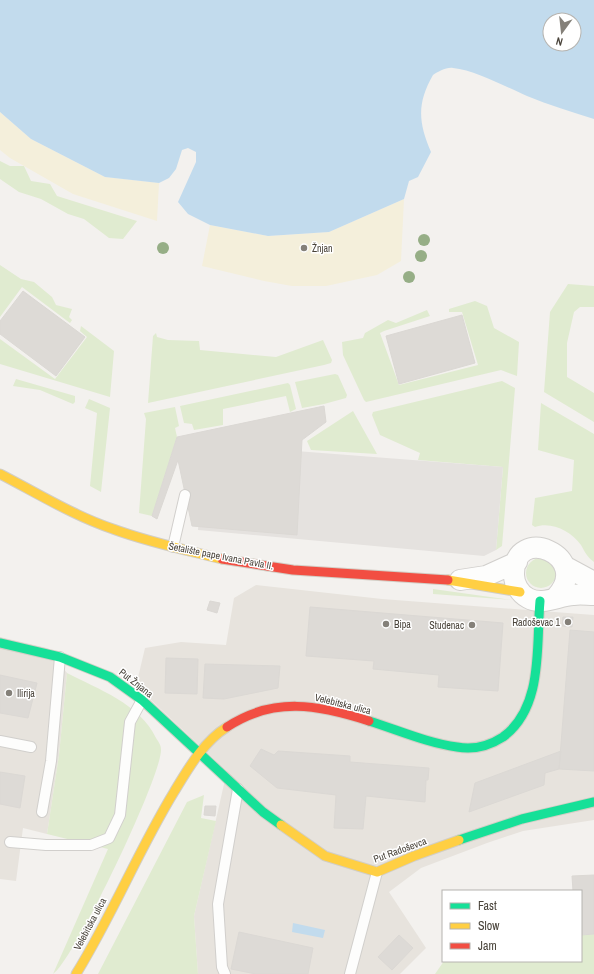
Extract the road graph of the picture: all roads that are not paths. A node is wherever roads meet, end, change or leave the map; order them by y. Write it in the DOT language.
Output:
graph roads {
  1 [pos="0,474"];
  2 [pos="185,495"];
  3 [pos="173,547"];
  4 [pos="517,562"];
  5 [pos="568,568"];
  6 [pos="457,581"];
  7 [pos="594,582"];
  8 [pos="520,592"];
  9 [pos="594,595"];
  10 [pos="548,599"];
  11 [pos="0,643"];
  12 [pos="60,657"];
  13 [pos="142,700"];
  14 [pos="0,741"];
  15 [pos="31,747"];
  16 [pos="198,753"];
  17 [pos="238,789"];
  18 [pos="594,802"];
  19 [pos="42,812"];
  20 [pos="10,842"];
  21 [pos="377,872"];
  22 [pos="76,974"];
  23 [pos="225,974"];
  24 [pos="350,974"];
  1 -- 3 [label="street, Šetalište pape Ivana Pavla II."];
  2 -- 3 [label="lane"];
  3 -- 6 [label="street, Šetalište pape Ivana Pavla II."];
  4 -- 5 [label="street, Šetalište pape Ivana Pavla II."];
  4 -- 6 [label="street, Šetalište pape Ivana Pavla II."];
  4 -- 8 [label="street"];
  5 -- 7 [label="street, Šetalište pape Ivana Pavla II."];
  5 -- 10 [label="street"];
  6 -- 8 [label="street, Šetalište pape Ivana Pavla II."];
  8 -- 10 [label="street, Šetalište pape Ivana Pavla II."];
  9 -- 10 [label="street"];
  10 -- 16 [label="street, Velebitska ulica"];
  11 -- 12 [label="street, Put Žnjana"];
  12 -- 13 [label="street, Put Žnjana"];
  12 -- 19 [label="lane"];
  13 -- 16 [label="street, Put Žnjana"];
  13 -- 20 [label="lane"];
  14 -- 15 [label="lane"];
  16 -- 17 [label="street, Put Radoševca"];
  16 -- 22 [label="street, Velebitska ulica"];
  17 -- 21 [label="street, Put Radoševca"];
  17 -- 23 [label="lane"];
  18 -- 21 [label="street, Put Radoševca"];
  21 -- 24 [label="lane"];
}
